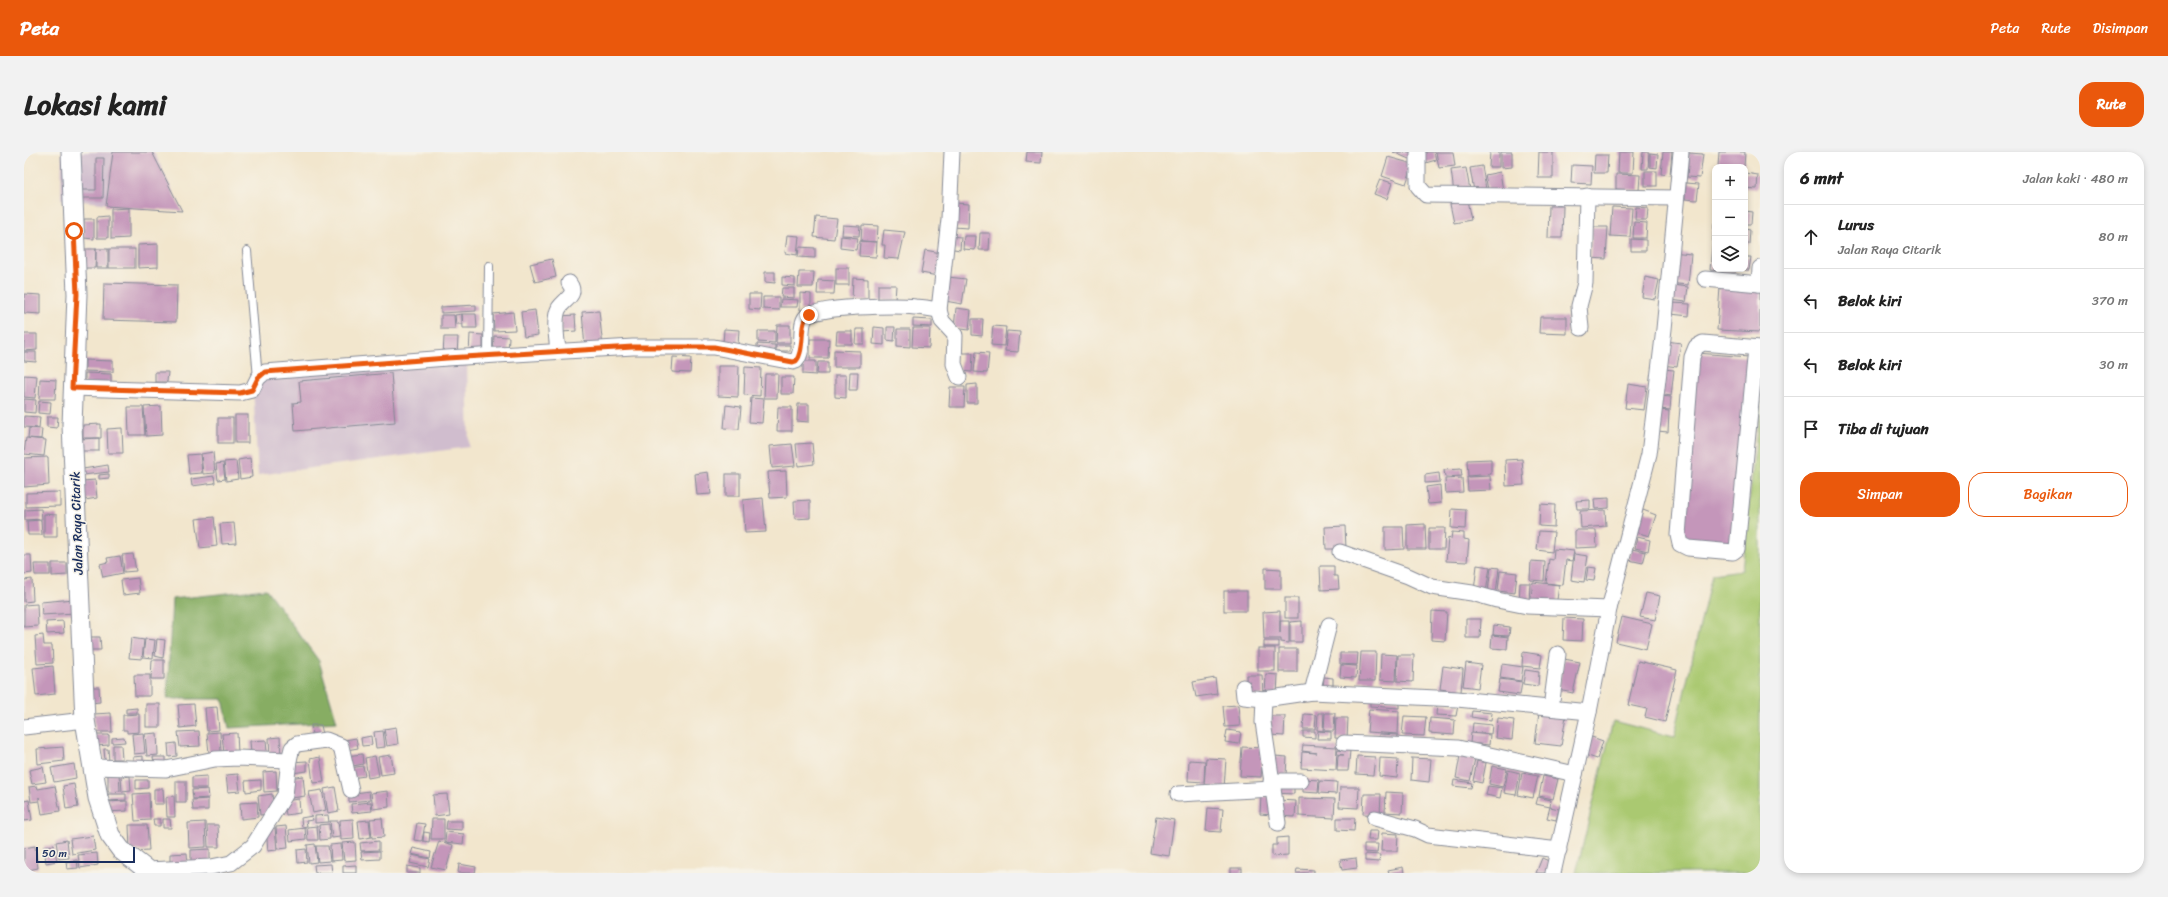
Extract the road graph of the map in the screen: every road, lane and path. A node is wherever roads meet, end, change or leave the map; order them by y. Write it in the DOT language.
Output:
graph roads {
  1 [pos="71,152"];
  2 [pos="952,152"];
  3 [pos="1681,152"];
  4 [pos="1418,153"];
  5 [pos="1587,196"];
  6 [pos="1676,198"];
  7 [pos="247,251"];
  8 [pos="489,266"];
  9 [pos="1760,268"];
  10 [pos="1705,279"];
  11 [pos="569,283"];
  12 [pos="1759,284"];
  13 [pos="939,310"];
  14 [pos="1581,328"];
  15 [pos="1758,348"];
  16 [pos="558,352"];
  17 [pos="488,357"];
  18 [pos="959,377"];
  19 [pos="258,378"];
  20 [pos="72,388"];
  21 [pos="1340,552"];
  22 [pos="1609,609"];
  23 [pos="1329,625"];
  24 [pos="1558,654"];
  25 [pos="1243,687"];
  26 [pos="1312,692"];
  27 [pos="1264,699"];
  28 [pos="1551,708"];
  29 [pos="1589,712"];
  30 [pos="85,720"];
  31 [pos="24,727"];
  32 [pos="1344,743"];
  33 [pos="289,760"];
  34 [pos="94,767"];
  35 [pos="1575,774"];
  36 [pos="1301,781"];
  37 [pos="1272,785"];
  38 [pos="351,790"];
  39 [pos="1178,794"];
  40 [pos="1375,818"];
  41 [pos="1278,823"];
  42 [pos="1559,850"];
  43 [pos="149,872"];
  44 [pos="1553,873"];
  1 -- 20 [label="street, Jalan Raya Citarik"];
  2 -- 13 [label="street"];
  3 -- 6 [label="street"];
  4 -- 5 [label="street"];
  5 -- 6 [label="street"];
  5 -- 14 [label="street"];
  6 -- 22 [label="street"];
  7 -- 19 [label="lane"];
  8 -- 17 [label="lane"];
  9 -- 12 [label="street"];
  10 -- 12 [label="street"];
  11 -- 16 [label="street"];
  13 -- 16 [label="street"];
  13 -- 18 [label="street"];
  15 -- 15 [label="street"];
  16 -- 17 [label="street"];
  17 -- 19 [label="street"];
  19 -- 20 [label="street"];
  20 -- 30 [label="street, Jalan Raya Citarik"];
  21 -- 22 [label="street"];
  22 -- 29 [label="street"];
  23 -- 26 [label="street"];
  24 -- 28 [label="street"];
  25 -- 27 [label="street"];
  26 -- 27 [label="street"];
  26 -- 28 [label="street"];
  27 -- 37 [label="street"];
  28 -- 29 [label="street"];
  29 -- 35 [label="street"];
  30 -- 31 [label="street"];
  30 -- 34 [label="street, Jalan Raya Citarik"];
  32 -- 35 [label="street"];
  33 -- 34 [label="street"];
  33 -- 38 [label="street"];
  33 -- 43 [label="street"];
  34 -- 43 [label="street, Jalan Raya Citarik"];
  35 -- 42 [label="street"];
  36 -- 37 [label="street"];
  37 -- 39 [label="street"];
  37 -- 41 [label="street"];
  40 -- 42 [label="street"];
  42 -- 44 [label="street"];
}
